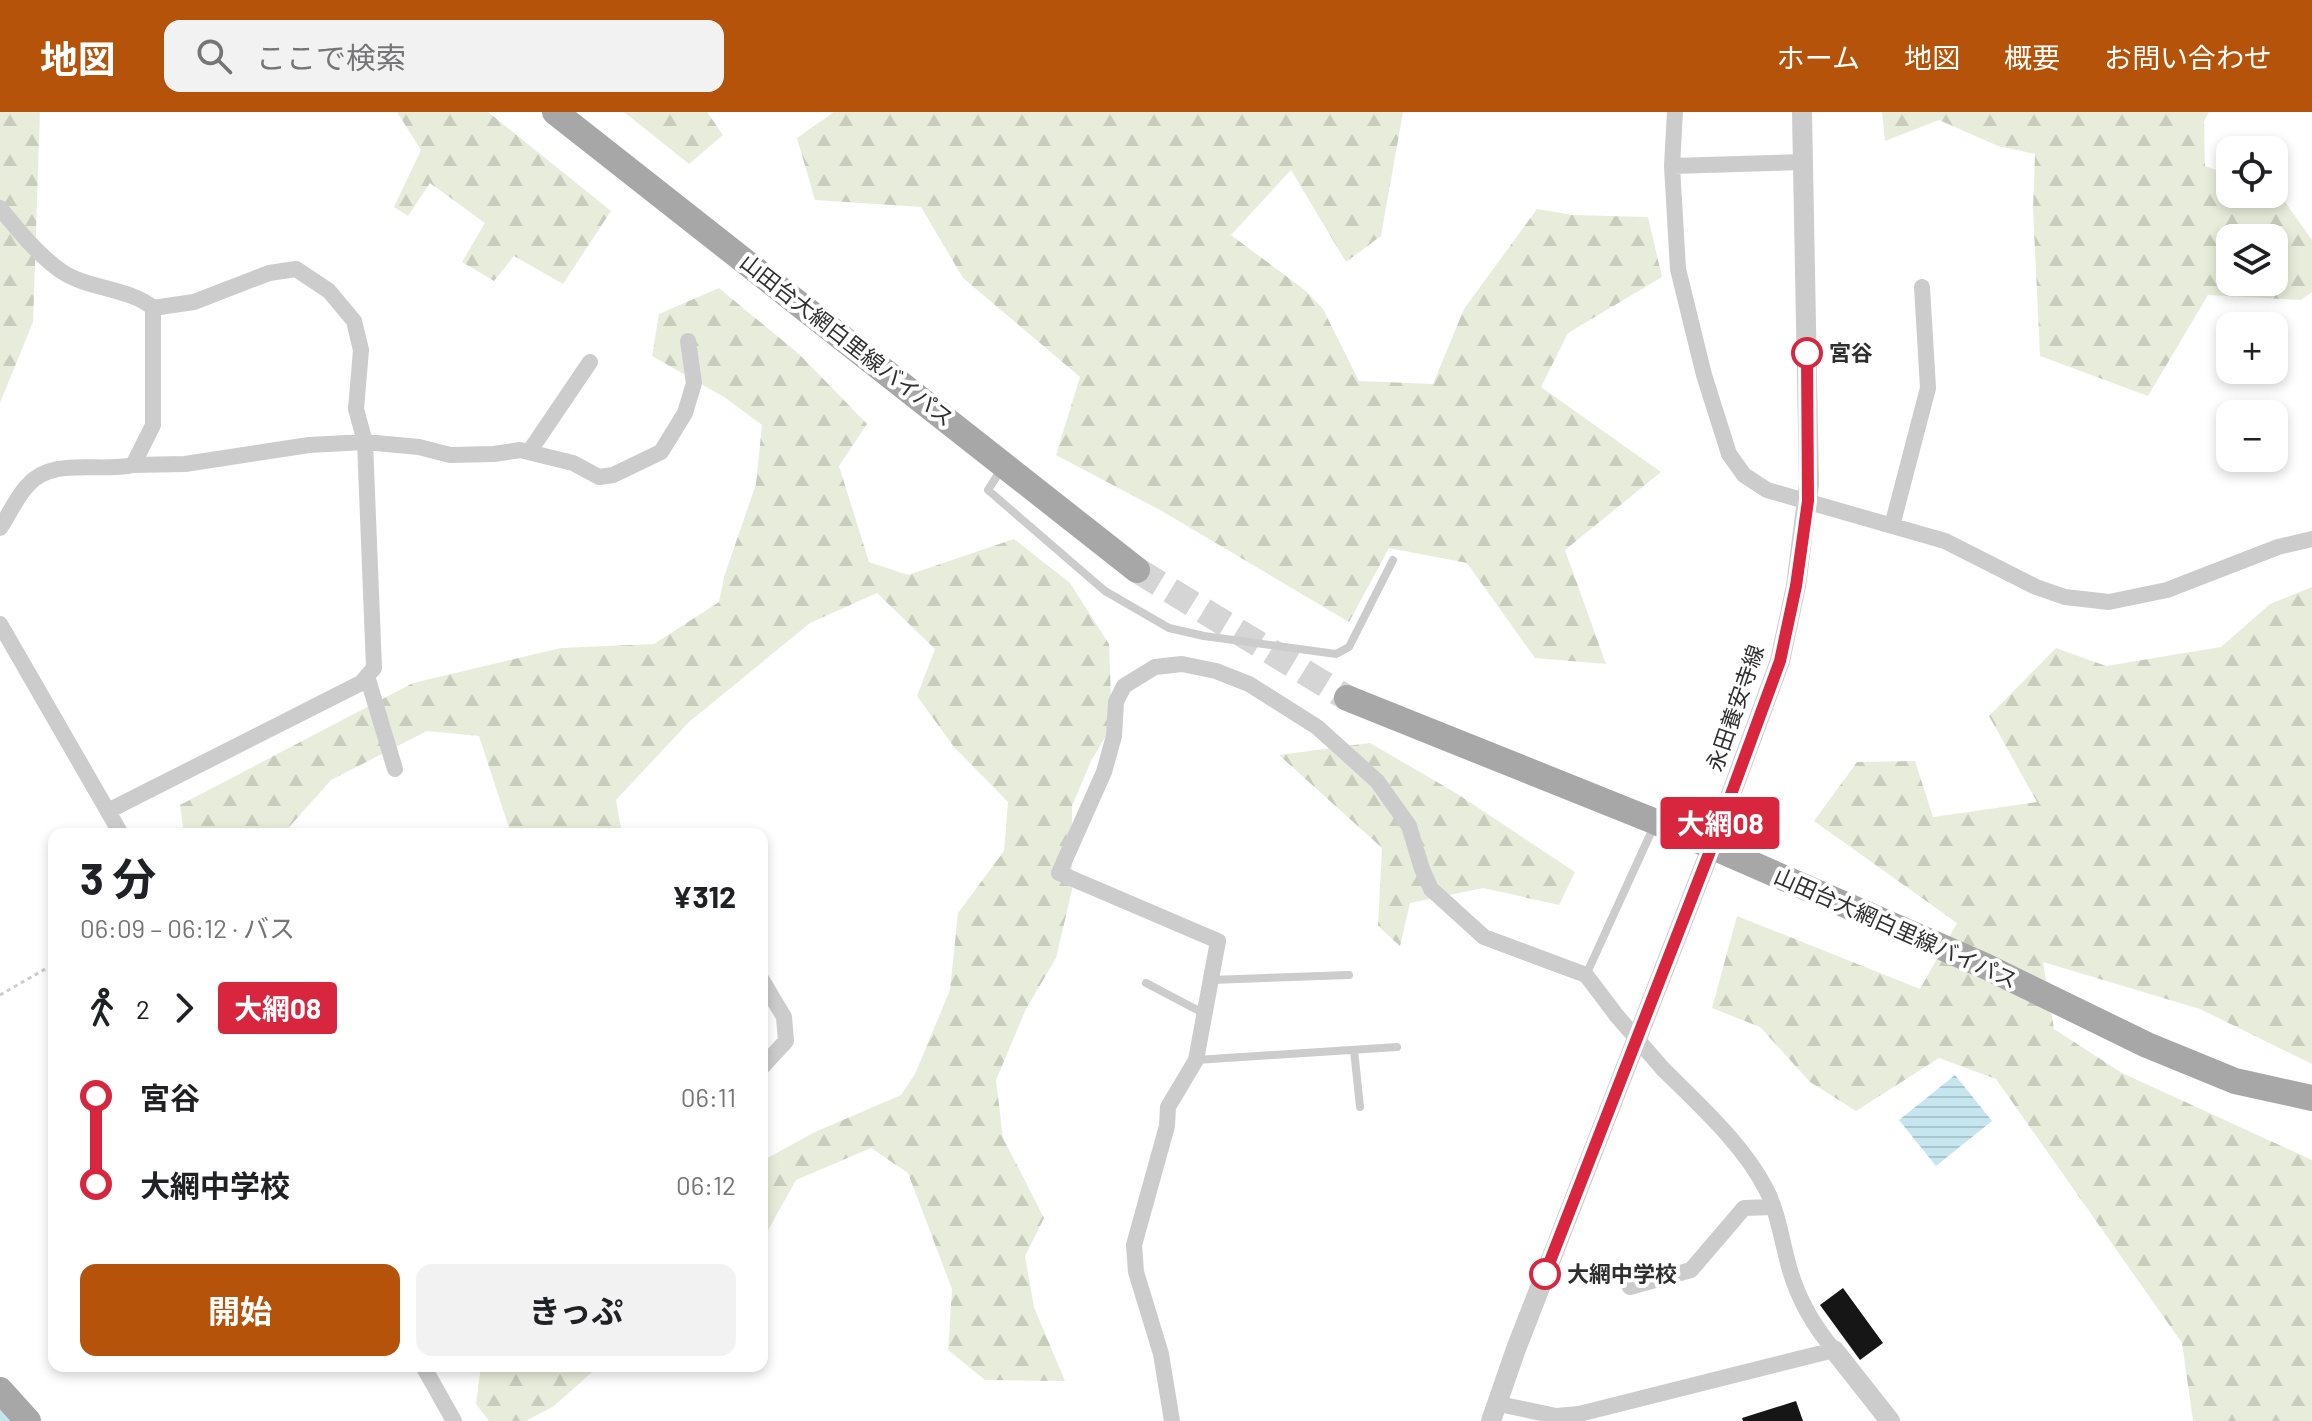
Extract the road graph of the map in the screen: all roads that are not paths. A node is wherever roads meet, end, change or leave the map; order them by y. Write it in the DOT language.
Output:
graph roads {
  1 [pos="555,112"];
  2 [pos="1675,112"];
  3 [pos="1802,112"];
  4 [pos="1804,162"];
  5 [pos="1672,166"];
  6 [pos="0,208"];
  7 [pos="1922,287"];
  8 [pos="153,308"];
  9 [pos="688,341"];
  10 [pos="590,362"];
  11 [pos="365,442"];
  12 [pos="529,452"];
  13 [pos="1005,464"];
  14 [pos="133,465"];
  15 [pos="1808,501"];
  16 [pos="1892,526"];
  17 [pos="0,528"];
  18 [pos="2312,539"];
  19 [pos="1393,560"];
  20 [pos="1137,570"];
  21 [pos="0,624"];
  22 [pos="367,676"];
  23 [pos="1347,698"];
  24 [pos="395,769"];
  25 [pos="108,811"];
  26 [pos="1656,822"];
  27 [pos="118,828"];
  28 [pos="1712,846"];
  29 [pos="1349,975"];
  30 [pos="1586,975"];
  31 [pos="1211,980"];
  32 [pos="1146,983"];
  33 [pos="768,990"];
  34 [pos="1205,1014"];
  35 [pos="1397,1047"];
  36 [pos="1354,1050"];
  37 [pos="768,1060"];
  38 [pos="1196,1060"];
  39 [pos="2312,1098"];
  40 [pos="1360,1107"];
  41 [pos="1773,1207"];
  42 [pos="1630,1287"];
  43 [pos="1834,1350"];
  44 [pos="426,1372"];
  45 [pos="0,1390"];
  46 [pos="1495,1413"];
  47 [pos="28,1421"];
  48 [pos="454,1421"];
  49 [pos="1172,1421"];
  50 [pos="1890,1421"];
  1 -- 13 [label="main road, 山田台大網白里線バイパス"];
  2 -- 5 [label="street"];
  3 -- 4 [label="street, 永田養安寺線"];
  4 -- 5 [label="street"];
  4 -- 15 [label="street, 永田養安寺線"];
  5 -- 15 [label="street"];
  6 -- 8 [label="street"];
  7 -- 16 [label="street"];
  8 -- 11 [label="street"];
  8 -- 14 [label="street"];
  9 -- 12 [label="street"];
  10 -- 12 [label="street"];
  11 -- 12 [label="street"];
  11 -- 14 [label="street"];
  11 -- 22 [label="street"];
  13 -- 19 [label="lane"];
  13 -- 20 [label="main road, 山田台大網白里線バイパス"];
  14 -- 17 [label="street"];
  15 -- 16 [label="street"];
  15 -- 28 [label="street, 永田養安寺線"];
  16 -- 18 [label="street"];
  21 -- 25 [label="street"];
  22 -- 24 [label="street"];
  22 -- 25 [label="street"];
  23 -- 26 [label="main road, 山田台大網白里線バイパス"];
  25 -- 27 [label="street"];
  26 -- 28 [label="main road, 山田台大網白里線バイパス"];
  26 -- 30 [label="lane"];
  28 -- 39 [label="main road, 山田台大網白里線バイパス"];
  28 -- 46 [label="street, 永田養安寺線"];
  29 -- 31 [label="lane"];
  30 -- 31 [label="street"];
  30 -- 41 [label="street, bridge"];
  31 -- 34 [label="street"];
  32 -- 34 [label="lane"];
  33 -- 37 [label="street"];
  34 -- 38 [label="street"];
  35 -- 36 [label="lane"];
  36 -- 38 [label="lane"];
  36 -- 40 [label="lane"];
  38 -- 49 [label="street"];
  41 -- 42 [label="street"];
  41 -- 43 [label="street"];
  43 -- 46 [label="street"];
  43 -- 50 [label="street"];
  44 -- 48 [label="street"];
  45 -- 47 [label="main road"];
}
